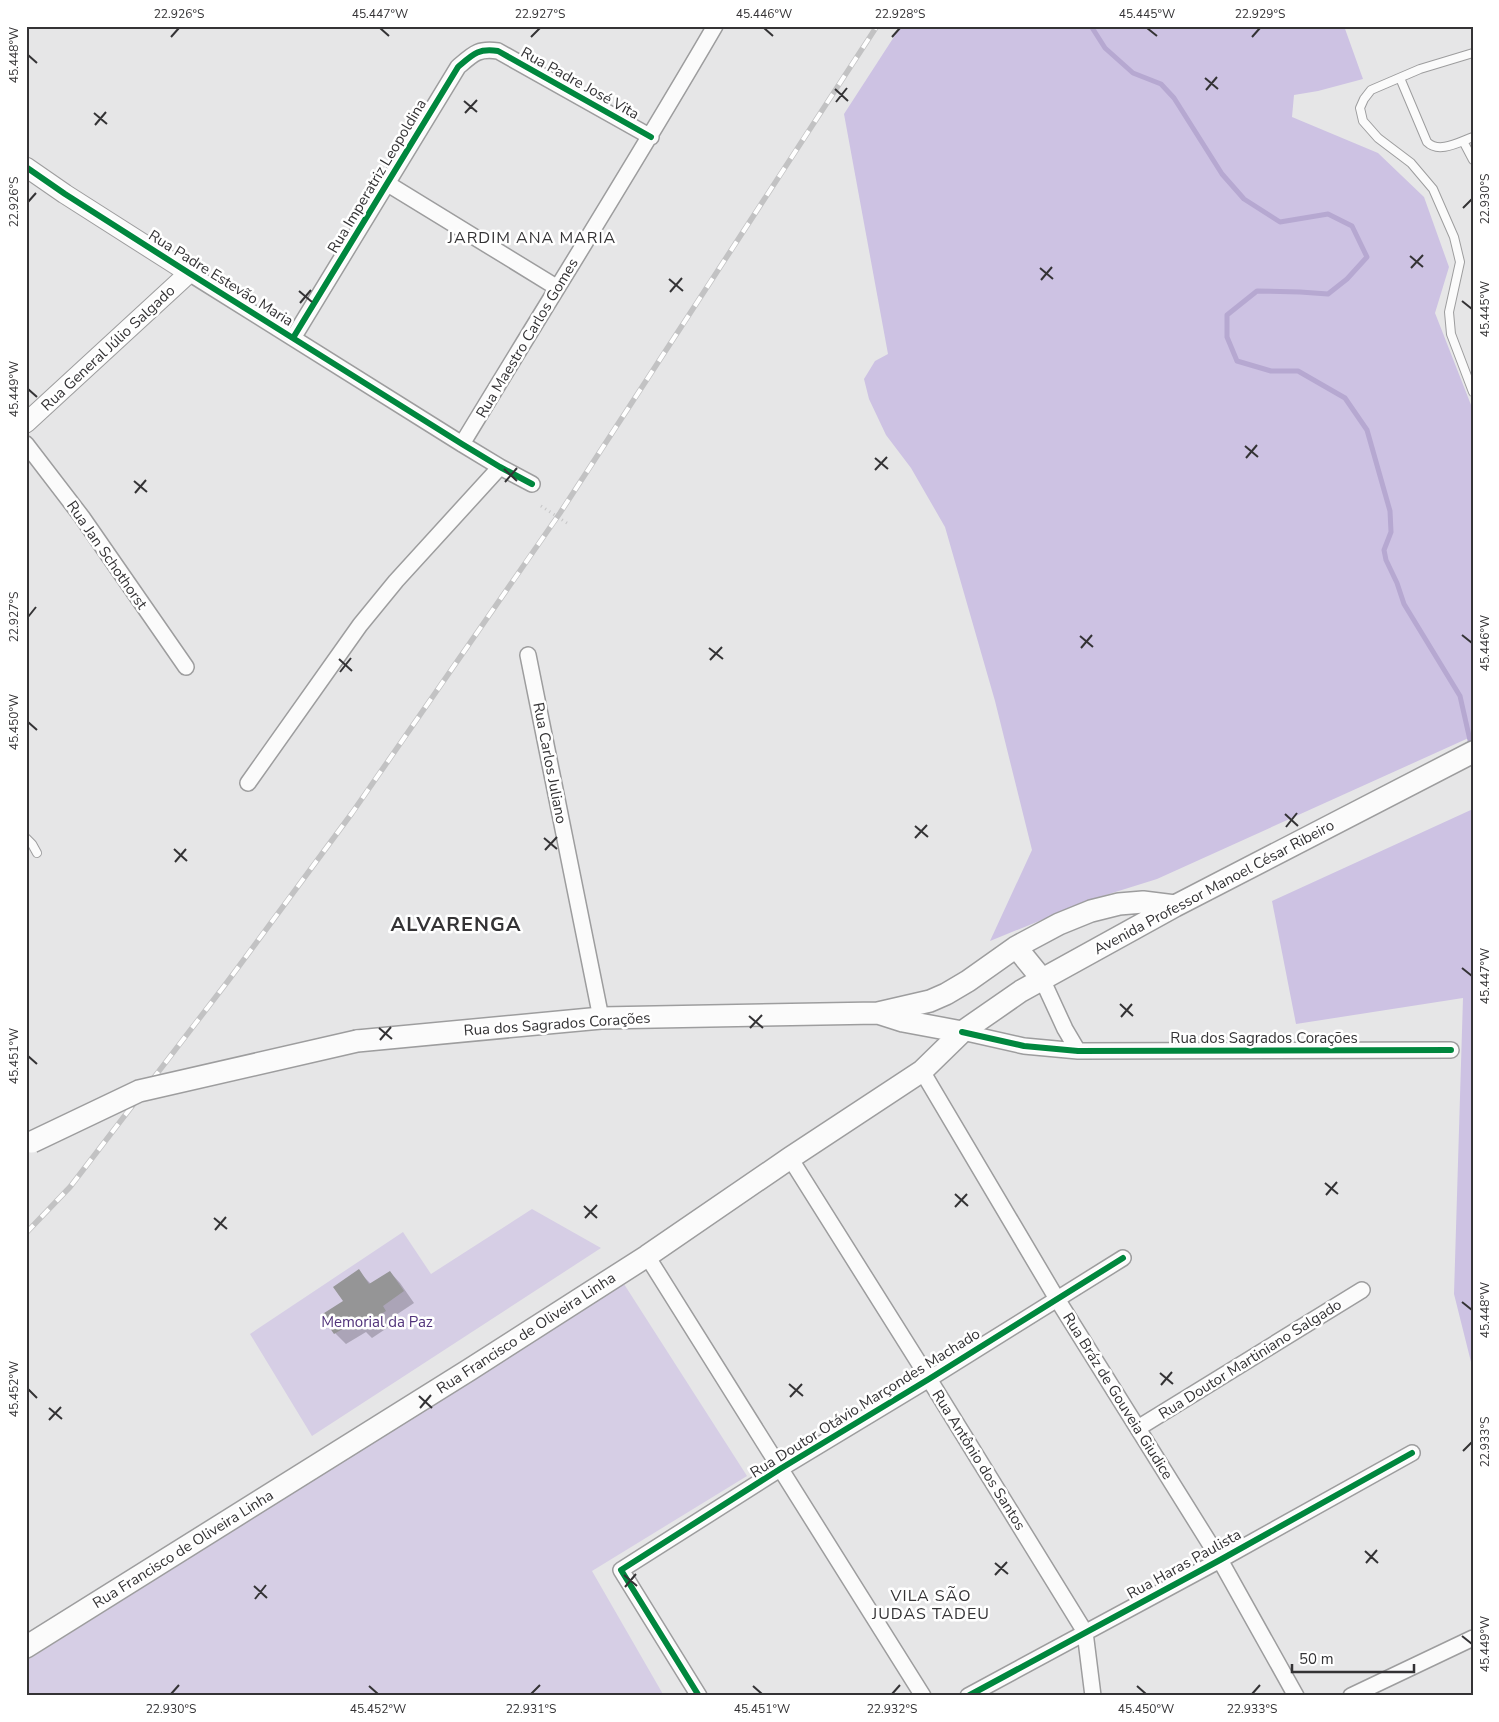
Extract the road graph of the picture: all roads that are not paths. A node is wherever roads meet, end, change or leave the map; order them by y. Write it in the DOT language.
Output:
graph roads {
  1 [pos="715,26"];
  2 [pos="498,51"];
  3 [pos="1473,53"];
  4 [pos="1400,78"];
  5 [pos="1473,136"];
  6 [pos="650,137"];
  7 [pos="1463,141"];
  8 [pos="1473,160"];
  9 [pos="26,167"];
  10 [pos="388,184"];
  11 [pos="189,273"];
  12 [pos="556,288"];
  13 [pos="293,338"];
  14 [pos="1473,392"];
  15 [pos="26,423"];
  16 [pos="26,444"];
  17 [pos="462,444"];
  18 [pos="500,467"];
  19 [pos="532,484"];
  20 [pos="528,655"];
  21 [pos="186,667"];
  22 [pos="1473,752"];
  23 [pos="248,783"];
  24 [pos="26,838"];
  25 [pos="37,853"];
  26 [pos="1175,906"];
  27 [pos="1016,946"];
  28 [pos="1042,979"];
  29 [pos="878,1013"];
  30 [pos="601,1018"];
  31 [pos="962,1032"];
  32 [pos="1451,1050"];
  33 [pos="1078,1051"];
  34 [pos="922,1071"];
  35 [pos="29,1143"];
  36 [pos="790,1158"];
  37 [pos="647,1256"];
  38 [pos="1123,1258"];
  39 [pos="1362,1290"];
  40 [pos="1057,1299"];
  41 [pos="930,1379"];
  42 [pos="1138,1428"];
  43 [pos="1412,1453"];
  44 [pos="780,1470"];
  45 [pos="1220,1560"];
  46 [pos="1085,1632"];
  47 [pos="1473,1638"];
  48 [pos="26,1647"];
  49 [pos="699,1696"];
  50 [pos="923,1696"];
  51 [pos="968,1696"];
  52 [pos="1093,1696"];
  53 [pos="1296,1696"];
  54 [pos="1351,1696"];
  1 -- 6 [label="street, Rua Maestro Carlos Gomes"];
  2 -- 6 [label="street, Rua Padre José Vita"];
  2 -- 10 [label="street, Rua Imperatriz Leopoldina"];
  3 -- 4 [label="lane"];
  4 -- 7 [label="lane"];
  4 -- 14 [label="lane"];
  5 -- 7 [label="lane"];
  6 -- 12 [label="street, Rua Maestro Carlos Gomes"];
  7 -- 8 [label="lane"];
  9 -- 11 [label="street, Rua Padre Estevão Maria"];
  10 -- 12 [label="street"];
  10 -- 13 [label="street, Rua Imperatriz Leopoldina"];
  11 -- 13 [label="street, Rua Padre Estevão Maria"];
  11 -- 15 [label="street, Rua General Júlio Salgado"];
  12 -- 17 [label="street, Rua Maestro Carlos Gomes"];
  13 -- 17 [label="street, Rua Padre Estevão Maria"];
  16 -- 21 [label="street, Rua Jan Schothorst"];
  17 -- 18 [label="street, Rua Padre Estevão Maria"];
  18 -- 19 [label="street, Rua Padre Estevão Maria"];
  18 -- 23 [label="street"];
  20 -- 30 [label="street, Rua Carlos Juliano"];
  22 -- 26 [label="main road, Avenida Professor Manoel César Ribeiro"];
  24 -- 25 [label="lane"];
  26 -- 27 [label="main road"];
  26 -- 28 [label="main road, Avenida Professor Manoel César Ribeiro"];
  27 -- 28 [label="main road"];
  27 -- 29 [label="main road"];
  28 -- 31 [label="main road, Avenida Professor Manoel César Ribeiro"];
  28 -- 33 [label="street"];
  29 -- 30 [label="main road, Rua dos Sagrados Corações"];
  29 -- 31 [label="main road"];
  30 -- 35 [label="main road, Rua dos Sagrados Corações, bridge"];
  31 -- 33 [label="street, Rua dos Sagrados Corações"];
  31 -- 34 [label="main road, Rua Francisco de Oliveira Linha"];
  32 -- 33 [label="street, Rua dos Sagrados Corações"];
  34 -- 36 [label="main road, Rua Francisco de Oliveira Linha"];
  34 -- 40 [label="street, Rua Bráz de Gouveia Giudice"];
  36 -- 37 [label="main road, Rua Francisco de Oliveira Linha"];
  36 -- 41 [label="street, Rua Antônio dos Santos"];
  37 -- 44 [label="street"];
  37 -- 48 [label="main road, Rua Francisco de Oliveira Linha"];
  38 -- 40 [label="street, Rua Doutor Otávio Marçondes Machado"];
  39 -- 42 [label="street, Rua Doutor Martiniano Salgado"];
  40 -- 41 [label="street, Rua Doutor Otávio Marçondes Machado"];
  40 -- 42 [label="street, Rua Bráz de Gouveia Giudice"];
  41 -- 44 [label="street, Rua Doutor Otávio Marçondes Machado"];
  41 -- 46 [label="street, Rua Antônio dos Santos"];
  42 -- 45 [label="street, Rua Bráz de Gouveia Giudice"];
  43 -- 45 [label="street, Rua Haras Paulista"];
  44 -- 49 [label="street, Rua Doutor Otávio Marçondes Machado"];
  44 -- 50 [label="street"];
  45 -- 46 [label="street, Rua Haras Paulista"];
  45 -- 53 [label="street, Rua Bráz de Gouveia Giudice"];
  46 -- 51 [label="street, Rua Haras Paulista"];
  46 -- 52 [label="street, Rua Antônio dos Santos"];
  47 -- 54 [label="street"];
}
